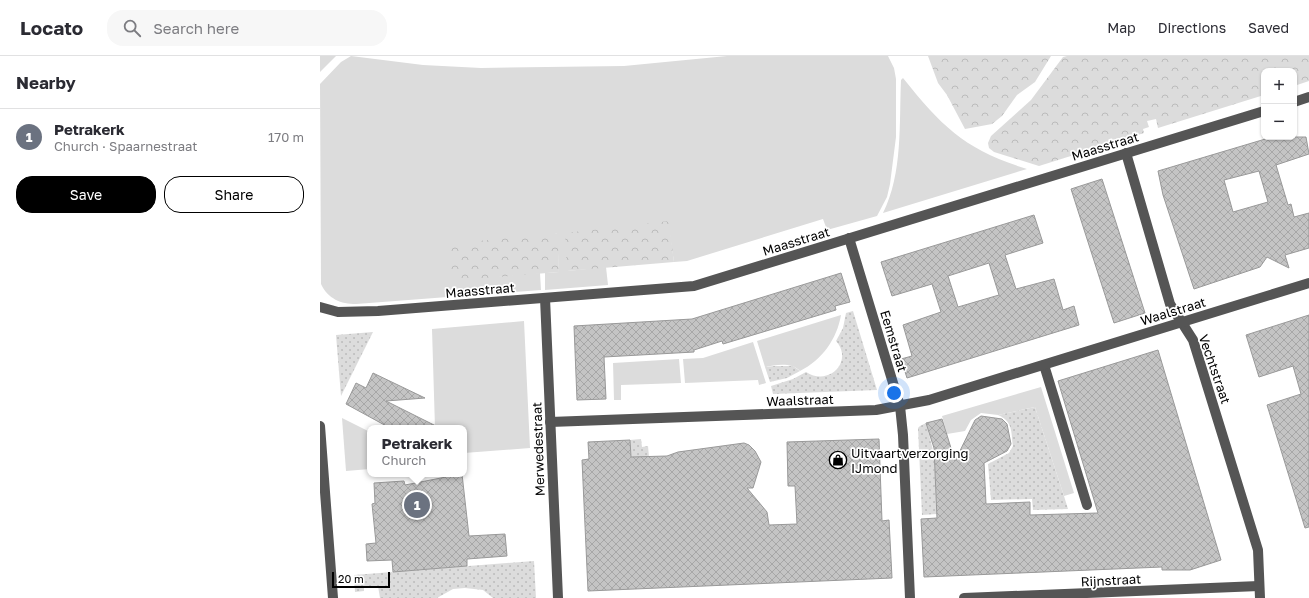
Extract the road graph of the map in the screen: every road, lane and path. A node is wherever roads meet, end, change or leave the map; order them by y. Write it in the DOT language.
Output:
graph roads {
  1 [pos="1309,97"];
  2 [pos="1297,101"];
  3 [pos="1261,112"];
  4 [pos="1126,153"];
  5 [pos="849,238"];
  6 [pos="1309,283"];
  7 [pos="545,298"];
  8 [pos="320,307"];
  9 [pos="1181,322"];
  10 [pos="1044,365"];
  11 [pos="900,406"];
  12 [pos="550,422"];
  13 [pos="320,426"];
  14 [pos="1087,505"];
  15 [pos="1259,586"];
  16 [pos="1077,596"];
  17 [pos="333,598"];
  18 [pos="558,598"];
  19 [pos="910,598"];
  20 [pos="964,598"];
  21 [pos="1260,598"];
  1 -- 2 [label="street"];
  3 -- 4 [label="street, Maasstraat"];
  4 -- 5 [label="street, Maasstraat"];
  4 -- 9 [label="street, Vechtstraat"];
  5 -- 7 [label="street, Maasstraat"];
  5 -- 11 [label="street, Eemstraat"];
  6 -- 9 [label="street, Waalstraat"];
  7 -- 8 [label="street, Maasstraat"];
  7 -- 12 [label="street, Merwedestraat"];
  9 -- 10 [label="street, Waalstraat"];
  9 -- 15 [label="street, Vechtstraat"];
  10 -- 11 [label="street, Waalstraat"];
  10 -- 14 [label="street"];
  11 -- 12 [label="street, Waalstraat"];
  11 -- 19 [label="street, Eemstraat"];
  12 -- 18 [label="street, Merwedestraat"];
  13 -- 17 [label="street"];
  15 -- 16 [label="street, Rijnstraat"];
  15 -- 21 [label="street, Vechtstraat"];
  16 -- 20 [label="street, Rijnstraat"];
}
